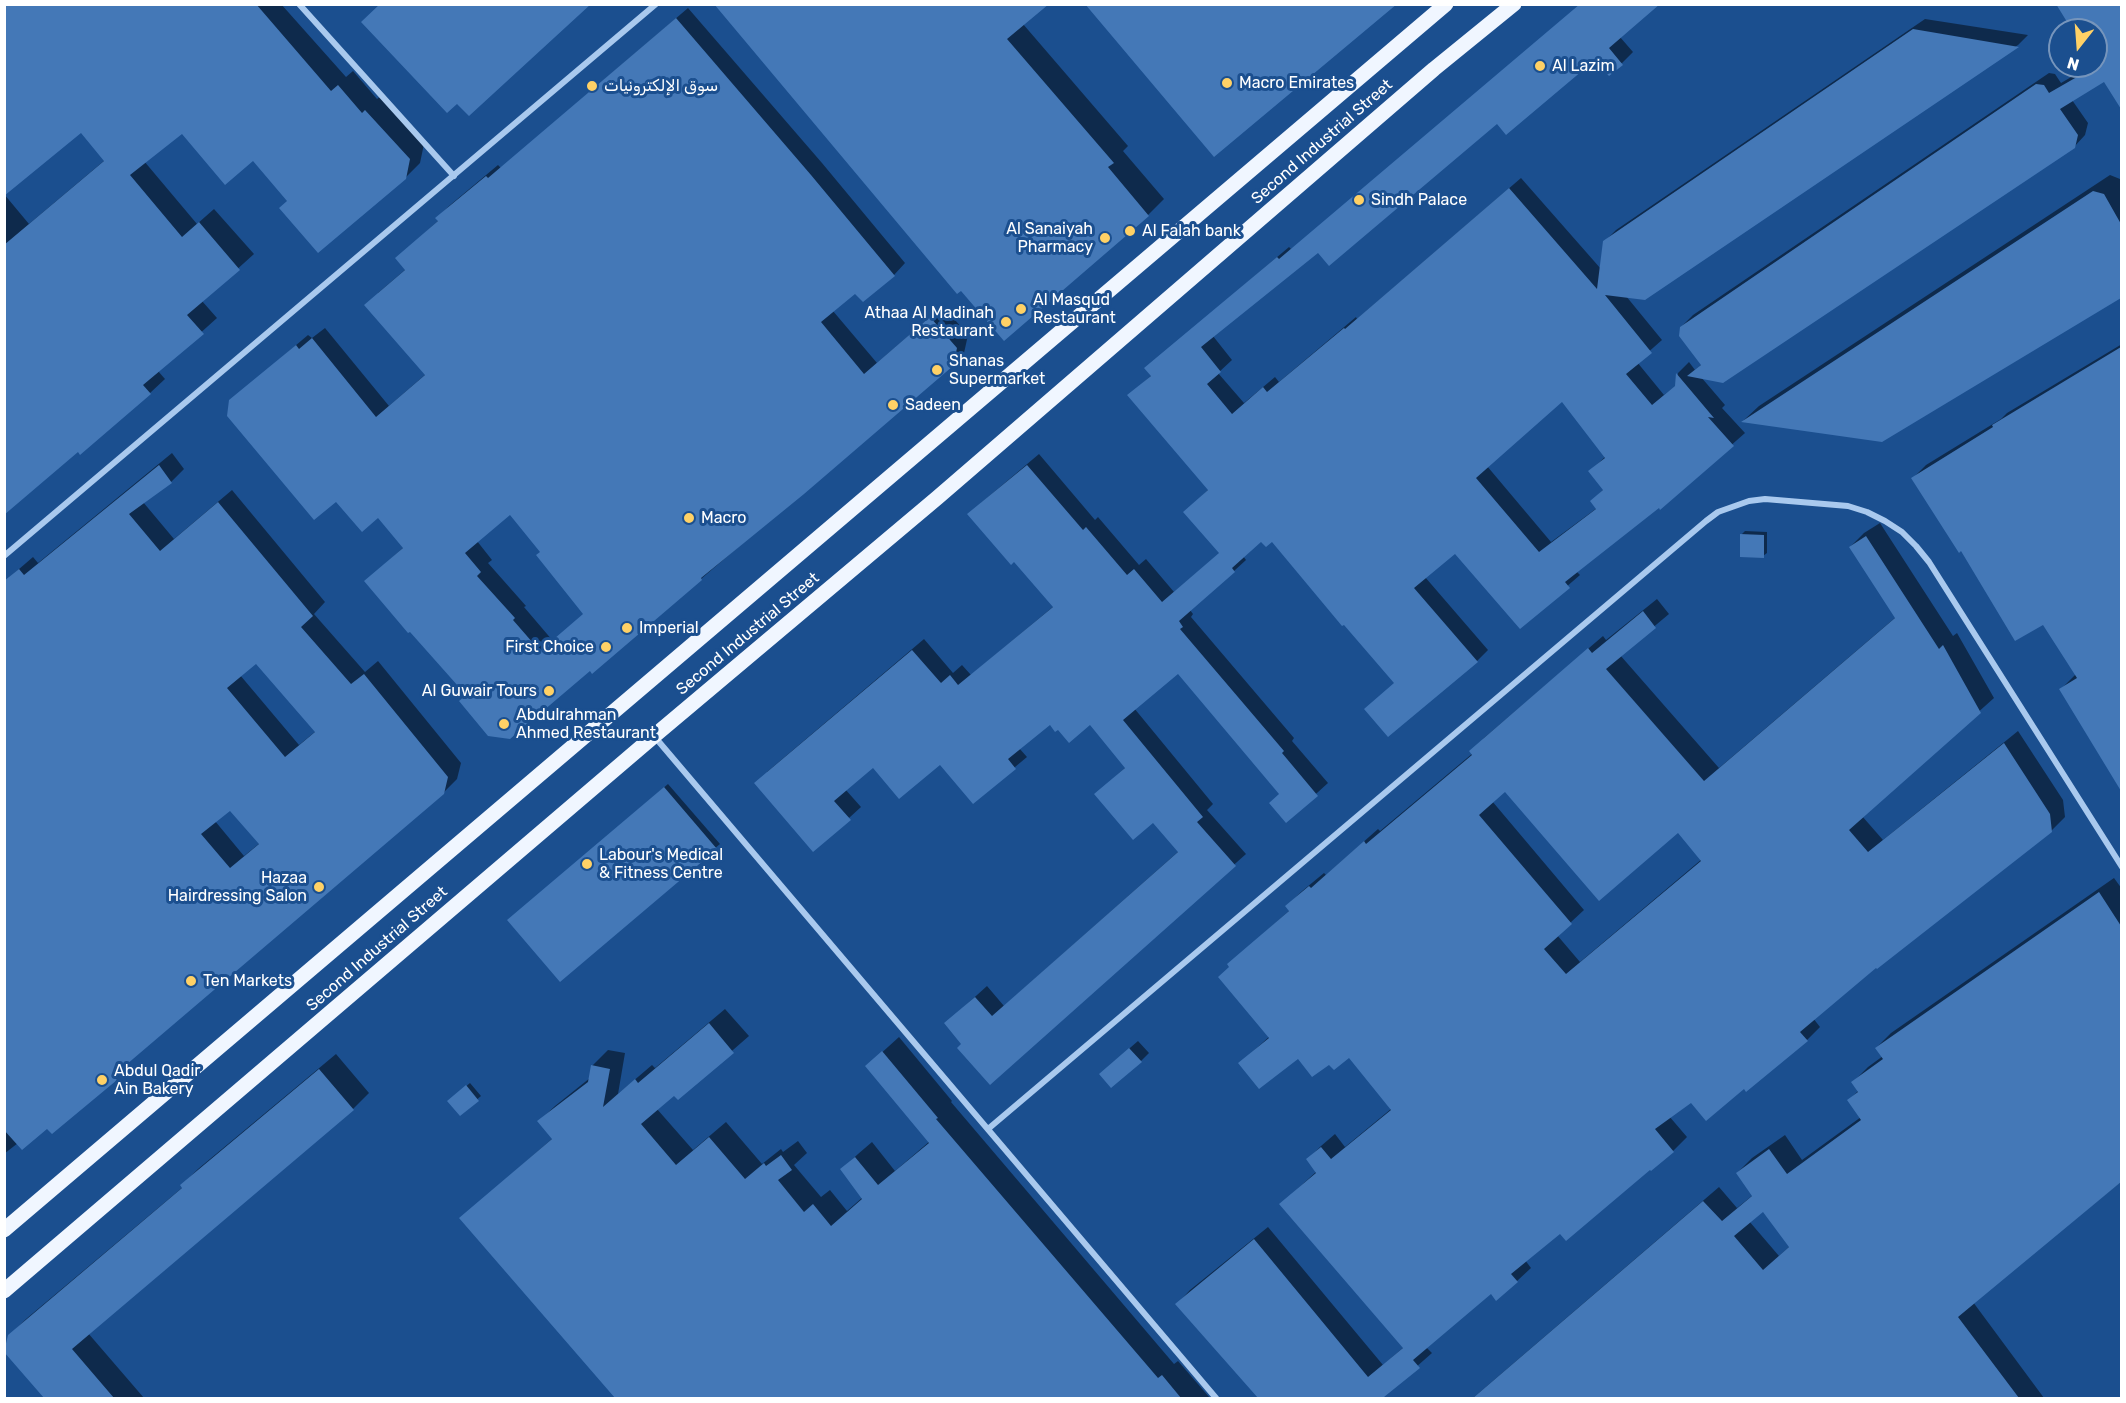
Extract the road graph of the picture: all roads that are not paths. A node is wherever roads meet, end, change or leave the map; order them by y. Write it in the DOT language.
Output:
graph roads {
  1 [pos="299,4"];
  2 [pos="657,4"];
  3 [pos="1446,4"];
  4 [pos="1514,4"];
  5 [pos="454,176"];
  6 [pos="4,556"];
  7 [pos="654,736"];
  8 [pos="2121,867"];
  9 [pos="988,1129"];
  10 [pos="4,1230"];
  11 [pos="4,1291"];
  12 [pos="1216,1398"];
  1 -- 5 [label="street"];
  2 -- 5 [label="street"];
  3 -- 10 [label="main road, Second Industrial Street"];
  4 -- 7 [label="main road, Second Industrial Street"];
  5 -- 6 [label="street"];
  7 -- 9 [label="street"];
  7 -- 11 [label="main road, Second Industrial Street"];
  8 -- 9 [label="street"];
  9 -- 12 [label="street"];
}
